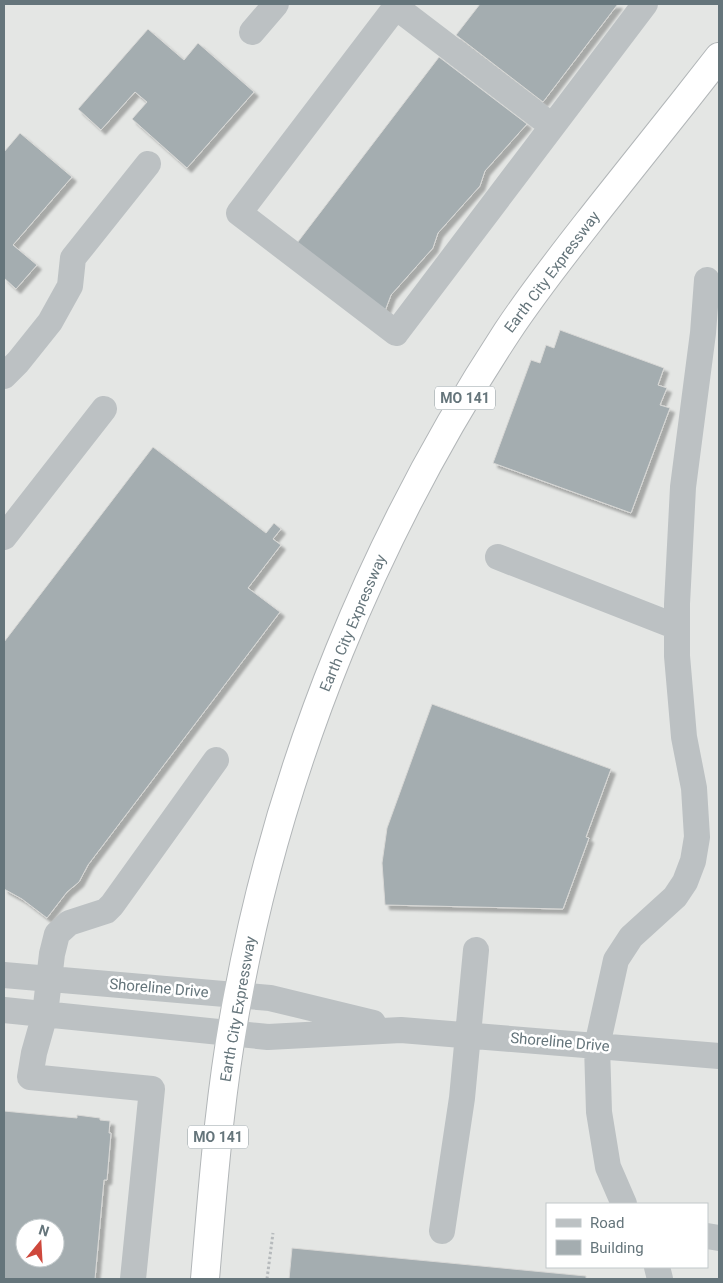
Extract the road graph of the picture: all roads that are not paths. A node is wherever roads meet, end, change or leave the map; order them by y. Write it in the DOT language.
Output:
graph roads {
  1 [pos="276,4"];
  2 [pos="645,4"];
  3 [pos="397,5"];
  4 [pos="252,32"];
  5 [pos="719,57"];
  6 [pos="552,126"];
  7 [pos="148,164"];
  8 [pos="707,280"];
  9 [pos="4,376"];
  10 [pos="104,409"];
  11 [pos="4,538"];
  12 [pos="498,557"];
  13 [pos="677,627"];
  14 [pos="216,760"];
  15 [pos="476,950"];
  16 [pos="4,975"];
  17 [pos="48,979"];
  18 [pos="238,995"];
  19 [pos="4,1010"];
  20 [pos="45,1014"];
  21 [pos="401,1030"];
  22 [pos="231,1034"];
  23 [pos="468,1034"];
  24 [pos="598,1046"];
  25 [pos="719,1056"];
  26 [pos="624,1202"];
  27 [pos="442,1231"];
  28 [pos="133,1279"];
  29 [pos="204,1279"];
  1 -- 4 [label="street"];
  2 -- 6 [label="street"];
  3 -- 6 [label="street"];
  3 -- 6 [label="street"];
  5 -- 18 [label="highway, Earth City Expressway / MO 141"];
  7 -- 9 [label="street"];
  8 -- 13 [label="street"];
  10 -- 11 [label="street"];
  12 -- 13 [label="street"];
  13 -- 24 [label="street"];
  14 -- 17 [label="street"];
  15 -- 23 [label="street"];
  16 -- 17 [label="street, Shoreline Drive"];
  17 -- 18 [label="street, Shoreline Drive"];
  17 -- 20 [label="street"];
  18 -- 21 [label="street, Shoreline Drive"];
  18 -- 22 [label="highway, Earth City Expressway / MO 141"];
  19 -- 20 [label="street, Shoreline Drive"];
  20 -- 22 [label="street, Shoreline Drive"];
  20 -- 28 [label="street"];
  21 -- 22 [label="street, Shoreline Drive"];
  21 -- 23 [label="street, Shoreline Drive"];
  22 -- 29 [label="highway, Earth City Expressway / MO 141"];
  23 -- 24 [label="street, Shoreline Drive"];
  23 -- 27 [label="street"];
  24 -- 25 [label="street, Shoreline Drive"];
  24 -- 26 [label="street"];
}
